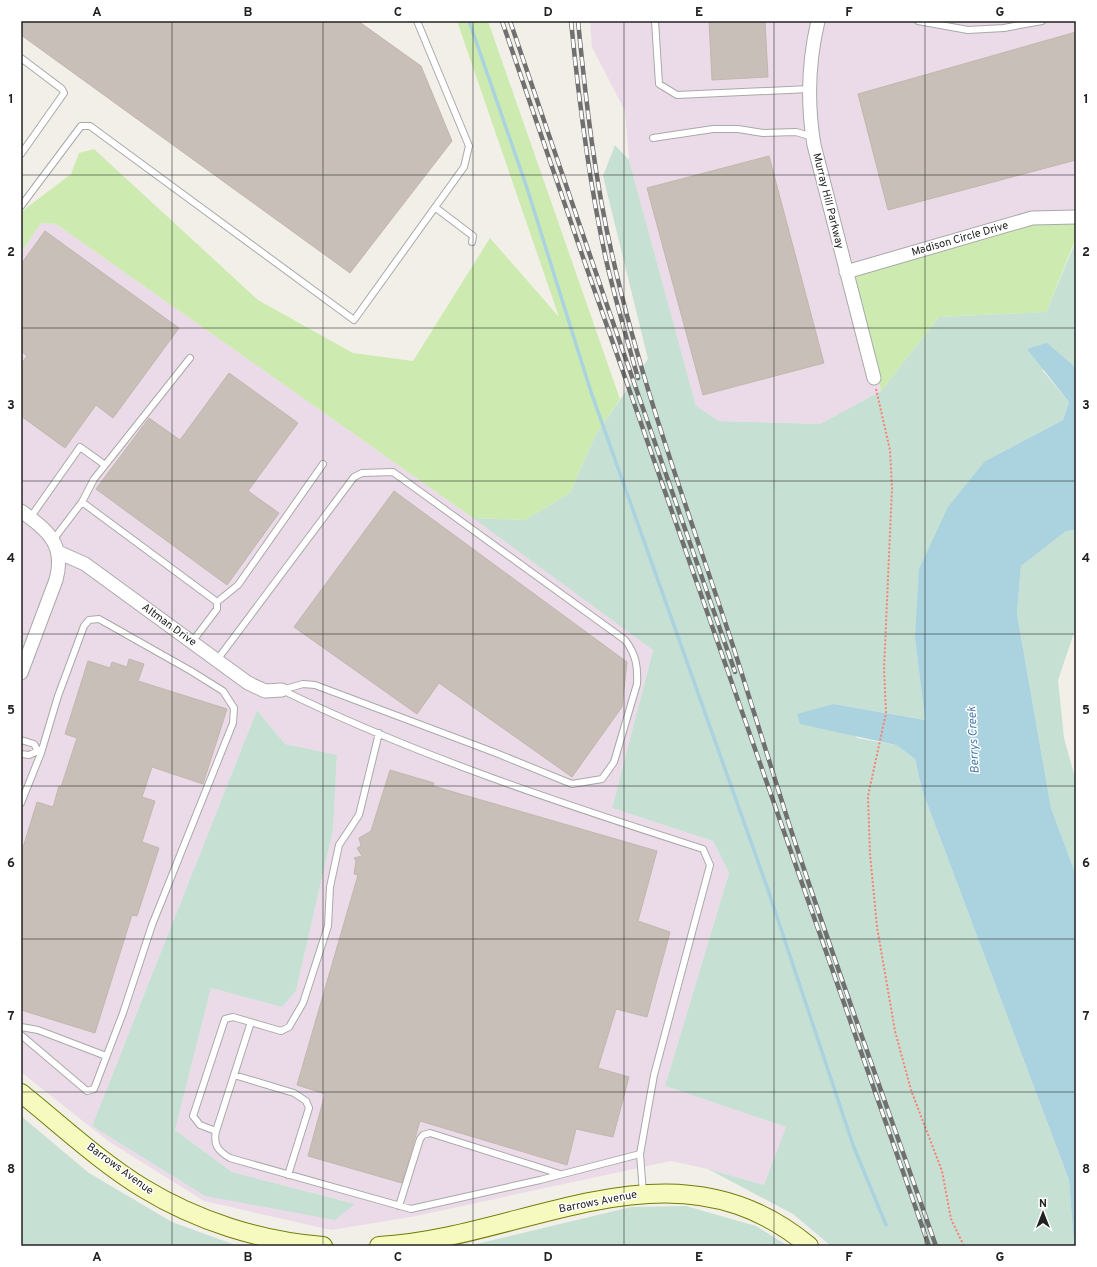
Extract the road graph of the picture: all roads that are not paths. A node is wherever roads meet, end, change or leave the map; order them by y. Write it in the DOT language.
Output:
graph roads {
  1 [pos="417,21"];
  2 [pos="656,21"];
  3 [pos="818,21"];
  4 [pos="918,21"];
  5 [pos="1042,21"];
  6 [pos="21,58"];
  7 [pos="809,89"];
  8 [pos="813,137"];
  9 [pos="653,138"];
  10 [pos="21,154"];
  11 [pos="21,206"];
  12 [pos="436,208"];
  13 [pos="1076,217"];
  14 [pos="472,242"];
  15 [pos="846,272"];
  16 [pos="190,358"];
  17 [pos="874,378"];
  18 [pos="105,464"];
  19 [pos="323,464"];
  20 [pos="82,502"];
  21 [pos="26,515"];
  22 [pos="56,546"];
  23 [pos="217,602"];
  24 [pos="192,642"];
  25 [pos="217,660"];
  26 [pos="21,673"];
  27 [pos="282,690"];
  28 [pos="380,733"];
  29 [pos="21,740"];
  30 [pos="40,752"];
  31 [pos="21,754"];
  32 [pos="21,803"];
  33 [pos="251,1022"];
  34 [pos="21,1027"];
  35 [pos="21,1035"];
  36 [pos="106,1056"];
  37 [pos="234,1075"];
  38 [pos="21,1093"];
  39 [pos="216,1131"];
  40 [pos="640,1154"];
  41 [pos="288,1175"];
  42 [pos="561,1175"];
  43 [pos="643,1193"];
  44 [pos="399,1206"];
  45 [pos="323,1246"];
  46 [pos="379,1246"];
  47 [pos="808,1246"];
  1 -- 12 [label="lane"];
  2 -- 7 [label="lane"];
  3 -- 7 [label="street, Murray Hill Parkway"];
  4 -- 5 [label="lane"];
  6 -- 10 [label="lane"];
  7 -- 8 [label="street, Murray Hill Parkway"];
  8 -- 9 [label="lane"];
  8 -- 15 [label="street, Murray Hill Parkway"];
  11 -- 12 [label="lane"];
  12 -- 14 [label="lane"];
  13 -- 15 [label="street, Madison Circle Drive"];
  15 -- 17 [label="street, Murray Hill Parkway"];
  16 -- 18 [label="lane"];
  18 -- 20 [label="lane"];
  18 -- 21 [label="lane"];
  19 -- 23 [label="lane"];
  20 -- 22 [label="lane"];
  20 -- 23 [label="lane"];
  21 -- 22 [label="street"];
  22 -- 24 [label="street, Altman Drive"];
  22 -- 26 [label="street"];
  23 -- 24 [label="lane"];
  24 -- 25 [label="street, Altman Drive"];
  25 -- 27 [label="street, Altman Drive"];
  25 -- 27 [label="lane"];
  27 -- 28 [label="lane"];
  28 -- 33 [label="lane"];
  28 -- 40 [label="lane"];
  29 -- 30 [label="lane"];
  30 -- 31 [label="lane"];
  30 -- 32 [label="lane"];
  30 -- 36 [label="lane"];
  33 -- 37 [label="lane"];
  33 -- 39 [label="lane"];
  34 -- 36 [label="lane"];
  35 -- 36 [label="lane"];
  37 -- 39 [label="lane"];
  37 -- 41 [label="lane"];
  38 -- 45 [label="street, Barrows Avenue"];
  39 -- 41 [label="lane"];
  40 -- 42 [label="lane"];
  40 -- 43 [label="lane"];
  41 -- 44 [label="lane"];
  42 -- 44 [label="lane"];
  42 -- 44 [label="lane"];
  43 -- 46 [label="street, Barrows Avenue"];
  43 -- 47 [label="street, Barrows Avenue"];
}
